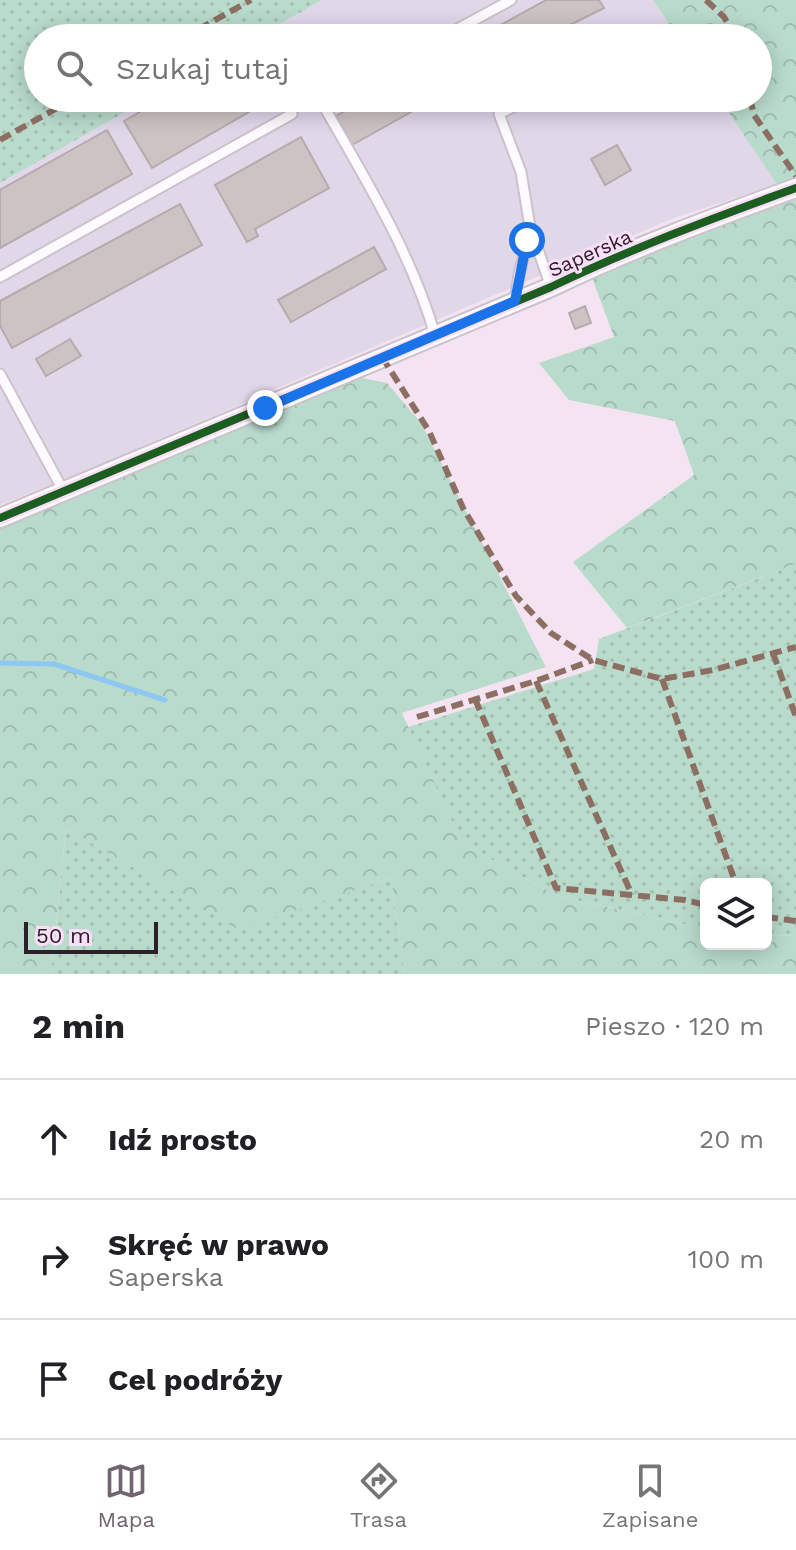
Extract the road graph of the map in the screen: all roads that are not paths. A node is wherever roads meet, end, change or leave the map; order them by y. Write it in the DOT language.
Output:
graph roads {
  1 [pos="511,0"];
  2 [pos="467,24"];
  3 [pos="327,112"];
  4 [pos="503,112"];
  5 [pos="292,114"];
  6 [pos="796,188"];
  7 [pos="531,229"];
  8 [pos="0,277"];
  9 [pos="551,287"];
  10 [pos="515,301"];
  11 [pos="435,335"];
  12 [pos="0,374"];
  13 [pos="64,492"];
  14 [pos="0,518"];
  1 -- 2 [label="lane"];
  3 -- 11 [label="lane"];
  4 -- 7 [label="lane"];
  5 -- 8 [label="lane"];
  6 -- 9 [label="street, Saperska"];
  7 -- 9 [label="lane"];
  7 -- 10 [label="lane"];
  9 -- 10 [label="street, Saperska"];
  10 -- 11 [label="street, Saperska"];
  11 -- 13 [label="street, Saperska"];
  12 -- 13 [label="lane"];
  13 -- 14 [label="street, Saperska"];
}
